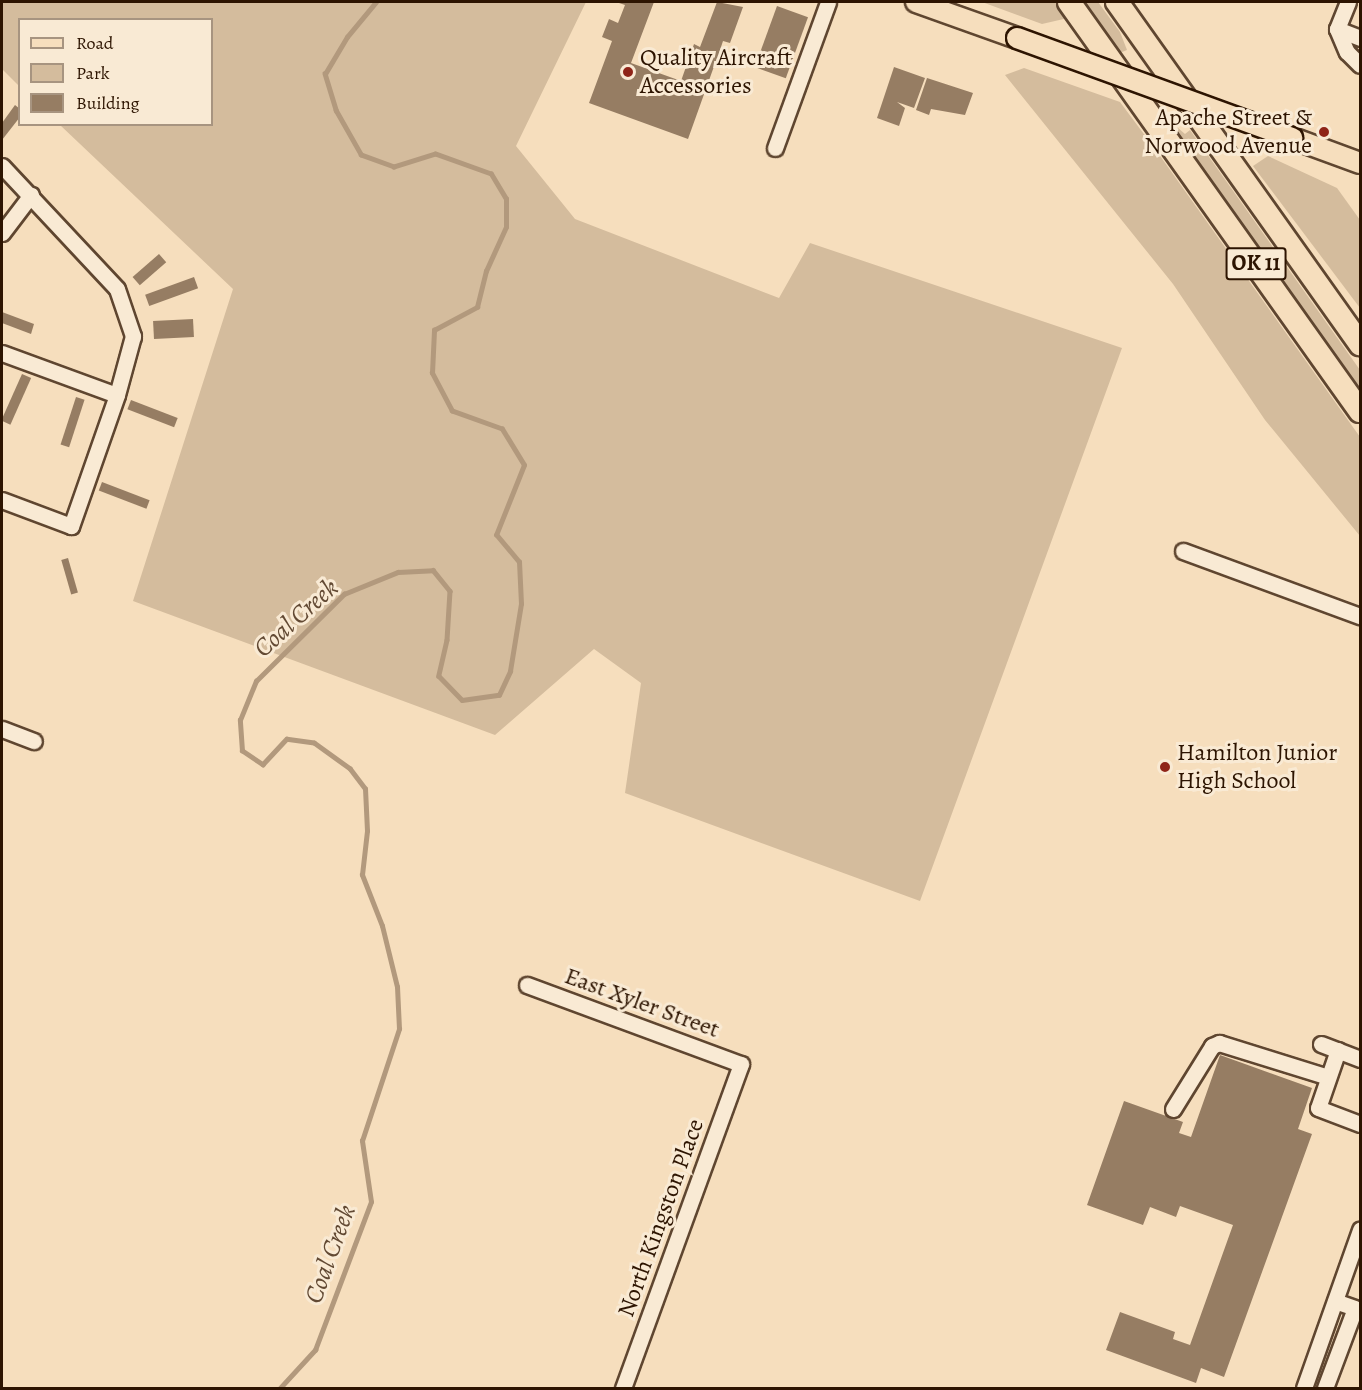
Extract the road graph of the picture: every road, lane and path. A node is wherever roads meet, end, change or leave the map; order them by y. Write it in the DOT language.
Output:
graph roads {
  1 [pos="828,2"];
  2 [pos="916,2"];
  3 [pos="1069,2"];
  4 [pos="1117,2"];
  5 [pos="1348,2"];
  6 [pos="1337,29"];
  7 [pos="1360,38"];
  8 [pos="1360,65"];
  9 [pos="775,148"];
  10 [pos="1360,163"];
  11 [pos="2,166"];
  12 [pos="32,195"];
  13 [pos="2,233"];
  14 [pos="1360,344"];
  15 [pos="2,353"];
  16 [pos="117,395"];
  17 [pos="1360,411"];
  18 [pos="2,500"];
  19 [pos="1183,551"];
  20 [pos="1360,616"];
  21 [pos="2,729"];
  22 [pos="34,741"];
  23 [pos="527,985"];
  24 [pos="1321,1044"];
  25 [pos="1338,1050"];
  26 [pos="1360,1059"];
  27 [pos="741,1064"];
  28 [pos="1328,1077"];
  29 [pos="1173,1109"];
  30 [pos="1360,1124"];
  31 [pos="1360,1230"];
  32 [pos="1335,1301"];
  33 [pos="1315,1357"];
  34 [pos="1334,1364"];
  35 [pos="623,1389"];
  36 [pos="1304,1389"];
  37 [pos="1325,1389"];
  1 -- 9 [label="street"];
  2 -- 10 [label="main road, bridge"];
  3 -- 17 [label="highway, OK 11"];
  4 -- 14 [label="highway, OK 11"];
  5 -- 6 [label="street"];
  6 -- 7 [label="street"];
  6 -- 8 [label="street"];
  11 -- 12 [label="street"];
  12 -- 13 [label="street"];
  12 -- 16 [label="street"];
  15 -- 16 [label="street"];
  16 -- 18 [label="street"];
  19 -- 20 [label="street"];
  21 -- 22 [label="street"];
  23 -- 27 [label="street, East Xyler Street"];
  24 -- 25 [label="street"];
  25 -- 26 [label="street"];
  25 -- 28 [label="street"];
  27 -- 35 [label="street, North Kingston Place"];
  28 -- 29 [label="street"];
  28 -- 30 [label="street"];
  31 -- 32 [label="street"];
  32 -- 33 [label="street"];
  32 -- 34 [label="street"];
  33 -- 34 [label="street"];
  33 -- 36 [label="street"];
  34 -- 37 [label="street"];
}
